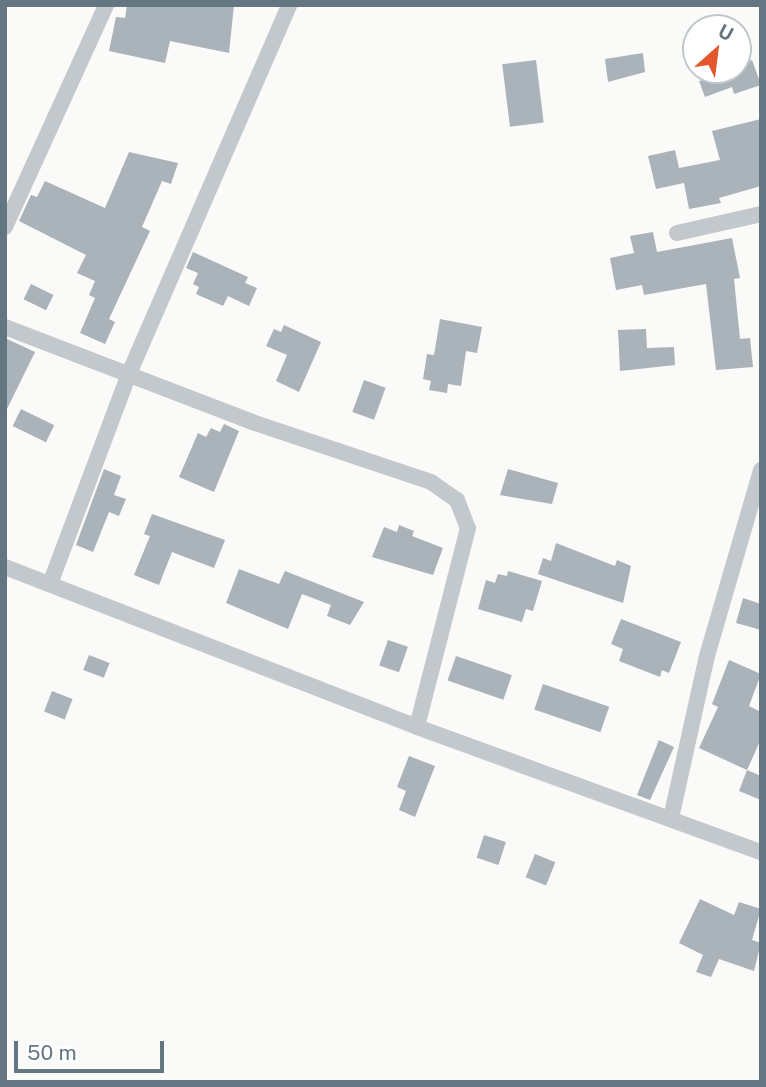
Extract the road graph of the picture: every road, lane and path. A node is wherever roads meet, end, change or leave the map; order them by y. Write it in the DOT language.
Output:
graph roads {
  1 [pos="106,5"];
  2 [pos="289,5"];
  3 [pos="761,214"];
  4 [pos="5,227"];
  5 [pos="677,233"];
  6 [pos="5,327"];
  7 [pos="128,376"];
  8 [pos="761,470"];
  9 [pos="5,567"];
  10 [pos="50,584"];
  11 [pos="417,727"];
  12 [pos="671,818"];
  13 [pos="761,852"];
  1 -- 4 [label="street"];
  2 -- 7 [label="street"];
  3 -- 5 [label="street"];
  6 -- 7 [label="street"];
  7 -- 10 [label="street"];
  7 -- 11 [label="street"];
  8 -- 12 [label="street"];
  9 -- 10 [label="street"];
  10 -- 11 [label="street"];
  11 -- 12 [label="street"];
  12 -- 13 [label="street"];
}
